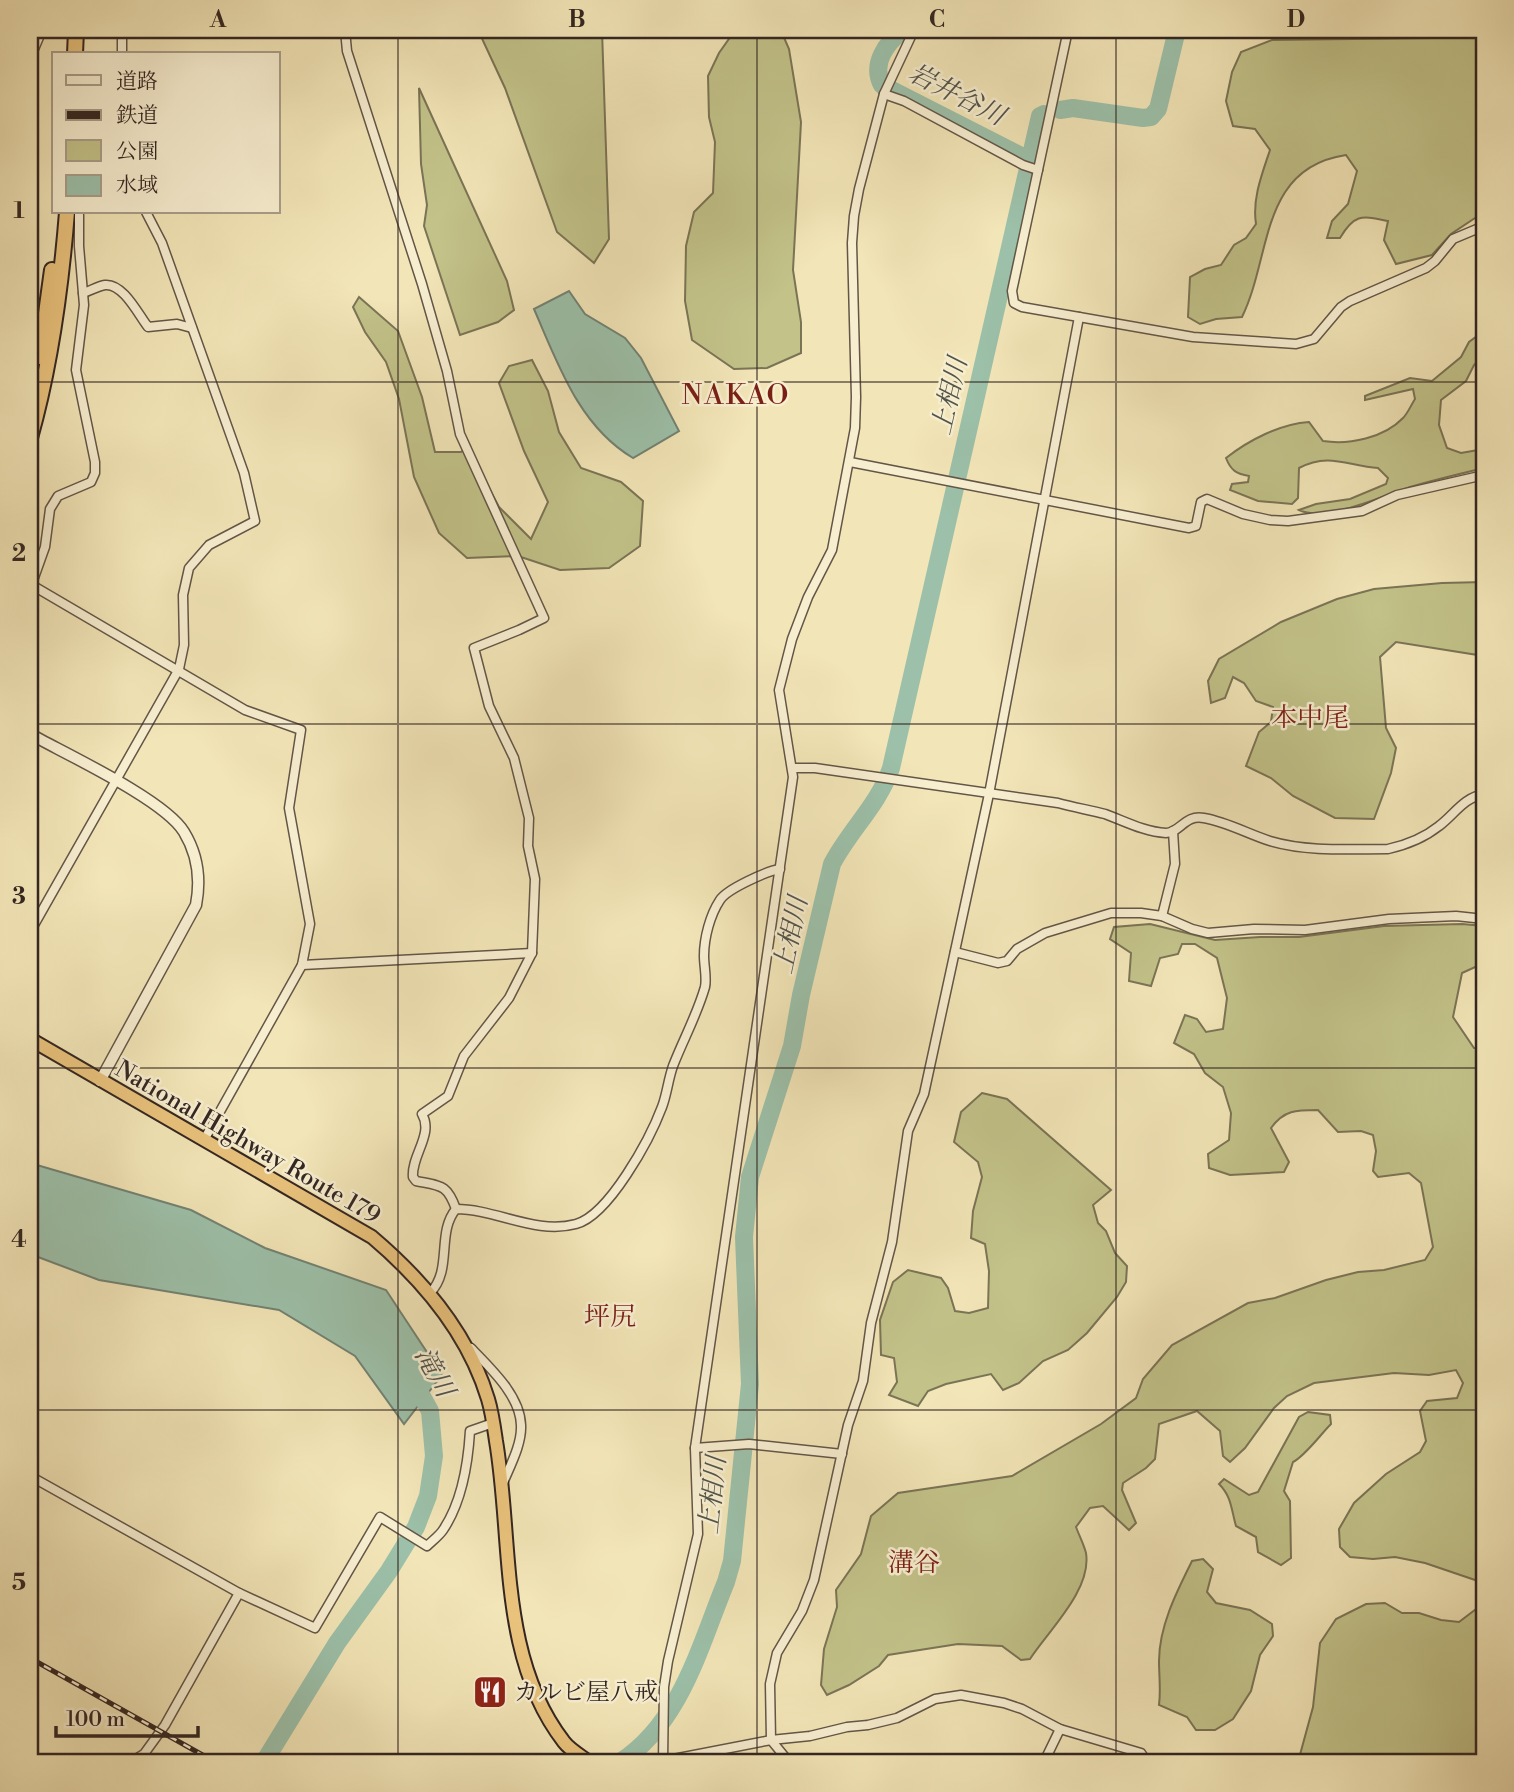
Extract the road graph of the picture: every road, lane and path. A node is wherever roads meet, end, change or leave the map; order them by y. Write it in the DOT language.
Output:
graph roads {
  1 [pos="41,30"];
  2 [pos="66,30"];
  3 [pos="76,30"];
  4 [pos="122,30"];
  5 [pos="345,30"];
  6 [pos="914,30"];
  7 [pos="1068,30"];
  8 [pos="65,52"];
  9 [pos="75,52"];
  10 [pos="122,52"];
  11 [pos="30,56"];
  12 [pos="886,90"];
  13 [pos="1035,170"];
  14 [pos="57,214"];
  15 [pos="73,214"];
  16 [pos="73,214"];
  17 [pos="147,214"];
  18 [pos="1484,226"];
  19 [pos="83,293"];
  20 [pos="1079,317"];
  21 [pos="192,328"];
  22 [pos="30,428"];
  23 [pos="30,438"];
  24 [pos="850,463"];
  25 [pos="1484,475"];
  26 [pos="1044,500"];
  27 [pos="30,586"];
  28 [pos="178,669"];
  29 [pos="30,734"];
  30 [pos="793,768"];
  31 [pos="115,781"];
  32 [pos="989,794"];
  33 [pos="1484,794"];
  34 [pos="1173,831"];
  35 [pos="780,869"];
  36 [pos="1162,916"];
  37 [pos="1484,919"];
  38 [pos="30,932"];
  39 [pos="955,952"];
  40 [pos="532,953"];
  41 [pos="302,965"];
  42 [pos="30,1039"];
  43 [pos="100,1081"];
  44 [pos="204,1140"];
  45 [pos="456,1209"];
  46 [pos="430,1293"];
  47 [pos="465,1341"];
  48 [pos="493,1423"];
  49 [pos="695,1448"];
  50 [pos="842,1454"];
  51 [pos="30,1476"];
  52 [pos="503,1483"];
  53 [pos="239,1593"];
  54 [pos="1060,1729"];
  55 [pos="771,1740"];
  56 [pos="131,1762"];
  57 [pos="589,1762"];
  58 [pos="663,1762"];
  59 [pos="789,1762"];
  60 [pos="1044,1762"];
  61 [pos="1147,1762"];
  1 -- 11 [label="street"];
  2 -- 8 [label="highway"];
  3 -- 9 [label="highway"];
  4 -- 10 [label="street"];
  5 -- 40 [label="street"];
  6 -- 12 [label="street"];
  7 -- 13 [label="street"];
  12 -- 13 [label="street"];
  12 -- 24 [label="street"];
  13 -- 20 [label="street"];
  14 -- 22 [label="highway"];
  15 -- 19 [label="street"];
  16 -- 23 [label="highway"];
  17 -- 21 [label="street"];
  18 -- 20 [label="street"];
  19 -- 21 [label="street"];
  19 -- 27 [label="street"];
  20 -- 26 [label="street"];
  21 -- 28 [label="street"];
  24 -- 26 [label="street"];
  24 -- 30 [label="street"];
  25 -- 26 [label="street"];
  26 -- 32 [label="street"];
  27 -- 28 [label="street"];
  28 -- 31 [label="street"];
  28 -- 41 [label="street"];
  29 -- 31 [label="street"];
  30 -- 32 [label="street"];
  30 -- 35 [label="street"];
  31 -- 38 [label="street"];
  31 -- 43 [label="street"];
  32 -- 34 [label="street"];
  32 -- 39 [label="street"];
  33 -- 34 [label="street"];
  34 -- 36 [label="street"];
  35 -- 45 [label="street"];
  35 -- 49 [label="street"];
  36 -- 37 [label="street"];
  36 -- 39 [label="street"];
  39 -- 50 [label="street"];
  40 -- 41 [label="street"];
  40 -- 45 [label="street"];
  41 -- 44 [label="street"];
  42 -- 43 [label="highway, National Highway Route 179"];
  43 -- 44 [label="highway, National Highway Route 179"];
  44 -- 46 [label="highway, National Highway Route 179"];
  45 -- 46 [label="street"];
  46 -- 47 [label="highway, National Highway Route 179"];
  47 -- 48 [label="highway, National Highway Route 179"];
  47 -- 52 [label="street"];
  48 -- 52 [label="highway, National Highway Route 179"];
  48 -- 53 [label="street"];
  49 -- 50 [label="street"];
  49 -- 58 [label="street"];
  50 -- 55 [label="street"];
  51 -- 53 [label="street"];
  52 -- 57 [label="highway, National Highway Route 179"];
  53 -- 56 [label="street"];
  54 -- 55 [label="street"];
  54 -- 60 [label="street"];
  54 -- 61 [label="street"];
  55 -- 58 [label="street"];
  55 -- 59 [label="street"];
}
